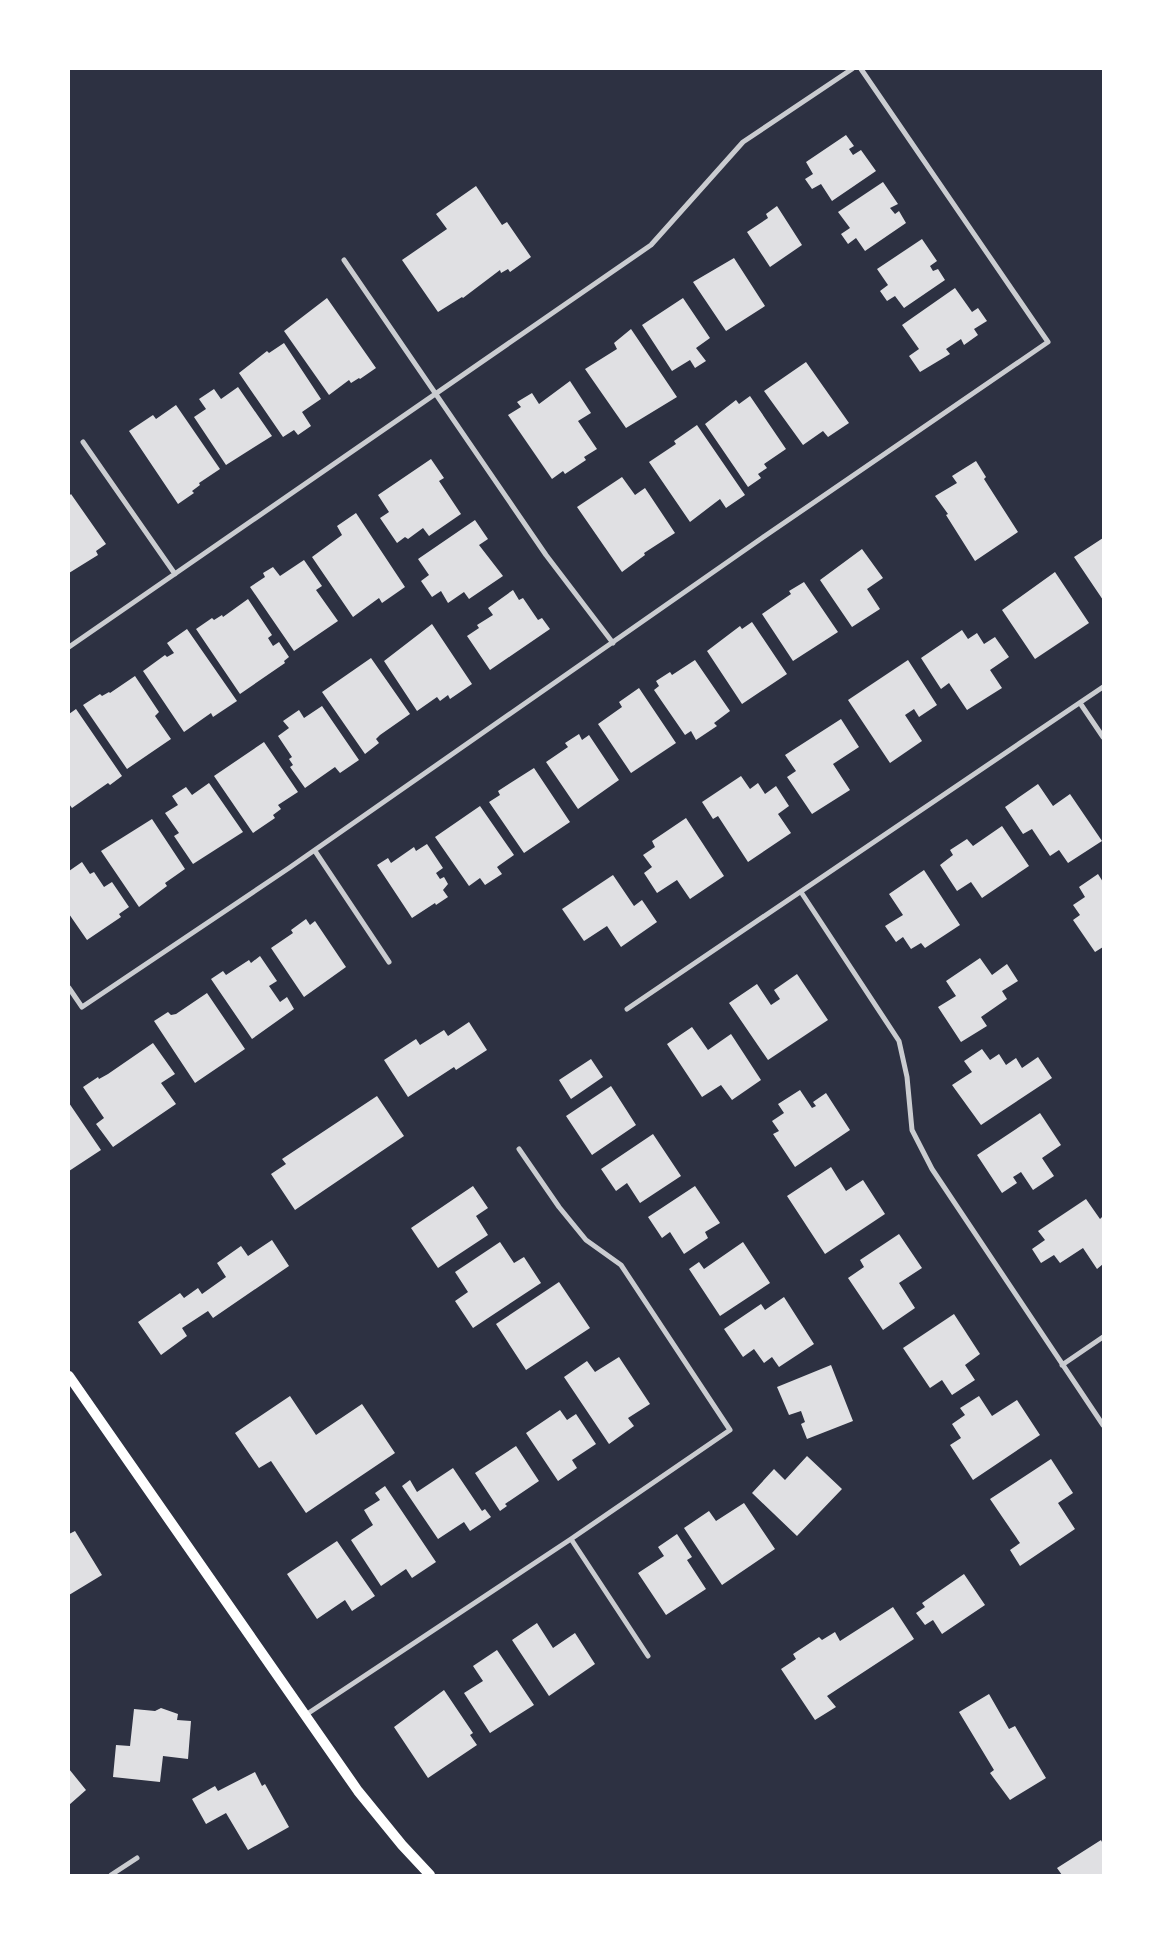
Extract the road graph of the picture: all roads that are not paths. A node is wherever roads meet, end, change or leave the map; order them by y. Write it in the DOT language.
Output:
graph roads {
  1 [pos="852,69"];
  2 [pos="861,69"];
  3 [pos="344,260"];
  4 [pos="436,392"];
  5 [pos="83,442"];
  6 [pos="175,574"];
  7 [pos="613,643"];
  8 [pos="69,647"];
  9 [pos="1103,687"];
  10 [pos="1080,703"];
  11 [pos="1103,737"];
  12 [pos="315,850"];
  13 [pos="801,892"];
  14 [pos="389,962"];
  15 [pos="69,988"];
  16 [pos="627,1009"];
  17 [pos="519,1149"];
  18 [pos="1103,1337"];
  19 [pos="1062,1365"];
  20 [pos="69,1376"];
  21 [pos="1103,1425"];
  22 [pos="571,1539"];
  23 [pos="648,1656"];
  24 [pos="304,1716"];
  25 [pos="137,1858"];
  26 [pos="111,1875"];
  27 [pos="430,1875"];
  1 -- 4 [label="street"];
  2 -- 7 [label="street"];
  3 -- 4 [label="street"];
  4 -- 6 [label="street"];
  4 -- 7 [label="street"];
  5 -- 6 [label="street"];
  6 -- 8 [label="street"];
  7 -- 12 [label="street"];
  9 -- 10 [label="street"];
  10 -- 11 [label="street"];
  10 -- 13 [label="street"];
  12 -- 14 [label="street"];
  12 -- 15 [label="street"];
  13 -- 16 [label="street"];
  13 -- 19 [label="street"];
  17 -- 22 [label="street"];
  18 -- 19 [label="street"];
  19 -- 21 [label="street"];
  20 -- 24 [label="main road"];
  22 -- 23 [label="street"];
  22 -- 24 [label="street"];
  24 -- 27 [label="main road"];
  25 -- 26 [label="street"];
}
